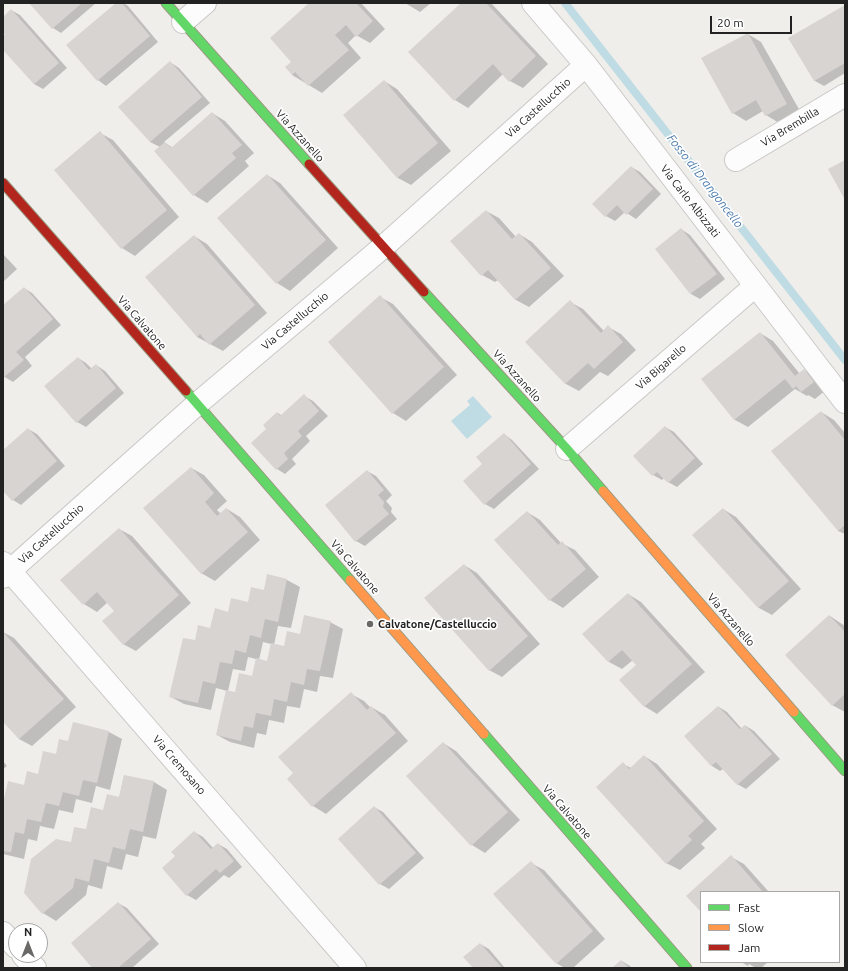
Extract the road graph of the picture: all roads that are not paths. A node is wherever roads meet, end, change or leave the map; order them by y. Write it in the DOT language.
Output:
graph roads {
  1 [pos="166,3"];
  2 [pos="205,3"];
  3 [pos="533,3"];
  4 [pos="183,22"];
  5 [pos="586,65"];
  6 [pos="845,95"];
  7 [pos="736,160"];
  8 [pos="3,183"];
  9 [pos="383,246"];
  10 [pos="755,286"];
  11 [pos="845,402"];
  12 [pos="197,404"];
  13 [pos="567,449"];
  14 [pos="5,570"];
  15 [pos="845,771"];
  16 [pos="355,968"];
  17 [pos="687,968"];
  1 -- 4 [label="street, Via Azzanello"];
  2 -- 4 [label="street"];
  3 -- 5 [label="street, Via Carlo Albizzati"];
  4 -- 9 [label="street, Via Azzanello"];
  5 -- 9 [label="street, Via Castellucchio"];
  5 -- 10 [label="street, Via Carlo Albizzati"];
  6 -- 7 [label="street, Via Brembilla"];
  8 -- 12 [label="street, Via Calvatone"];
  9 -- 12 [label="street, Via Castellucchio"];
  9 -- 13 [label="street, Via Azzanello"];
  10 -- 11 [label="street, Via Carlo Albizzati"];
  10 -- 13 [label="street, Via Bigarello"];
  12 -- 14 [label="street, Via Castellucchio"];
  12 -- 17 [label="street, Via Calvatone"];
  13 -- 15 [label="street, Via Azzanello"];
  14 -- 16 [label="street, Via Cremosano"];
}
